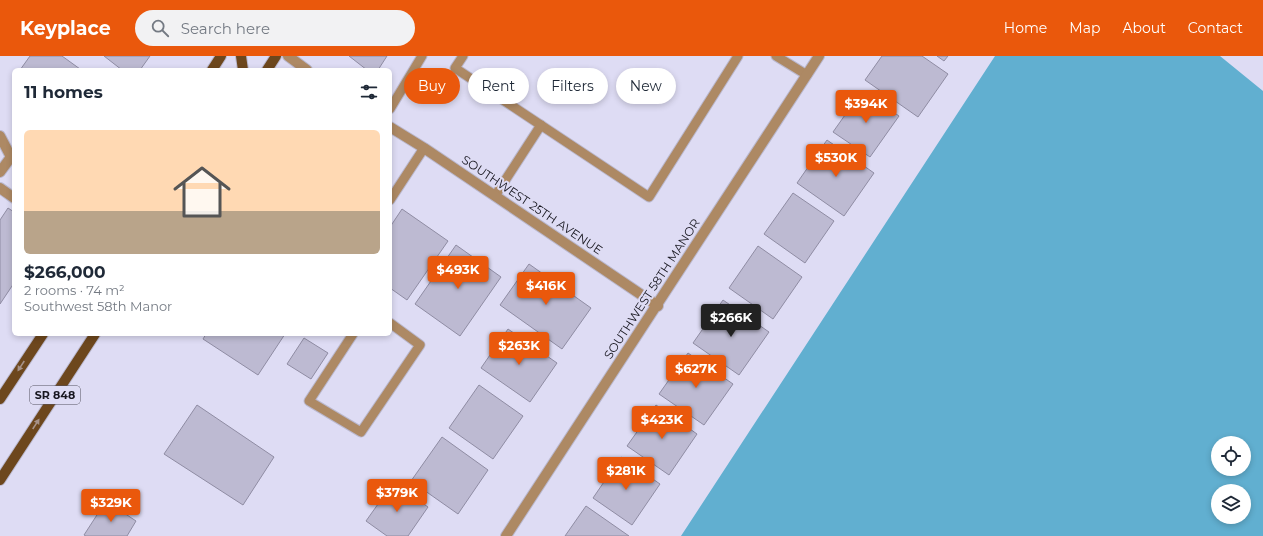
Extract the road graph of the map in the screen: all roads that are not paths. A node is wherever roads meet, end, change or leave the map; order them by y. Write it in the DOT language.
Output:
graph roads {
  1 [pos="221,56"];
  2 [pos="241,56"];
  3 [pos="276,56"];
  4 [pos="288,56"];
  5 [pos="422,56"];
  6 [pos="463,56"];
  7 [pos="738,56"];
  8 [pos="776,56"];
  9 [pos="819,56"];
  10 [pos="213,68"];
  11 [pos="243,68"];
  12 [pos="268,68"];
  13 [pos="304,68"];
  14 [pos="806,75"];
  15 [pos="392,106"];
  16 [pos="541,125"];
  17 [pos="392,128"];
  18 [pos="0,136"];
  19 [pos="424,148"];
  20 [pos="12,158"];
  21 [pos="0,172"];
  22 [pos="0,188"];
  23 [pos="496,196"];
  24 [pos="12,197"];
  25 [pos="392,197"];
  26 [pos="658,306"];
  27 [pos="392,324"];
  28 [pos="42,336"];
  29 [pos="94,336"];
  30 [pos="352,336"];
  31 [pos="0,398"];
  32 [pos="0,480"];
  33 [pos="506,536"];
  1 -- 10 [label="main road"];
  2 -- 11 [label="main road"];
  3 -- 12 [label="main road"];
  4 -- 13 [label="street"];
  5 -- 15 [label="lane"];
  6 -- 16 [label="lane"];
  7 -- 16 [label="lane"];
  8 -- 14 [label="lane"];
  9 -- 14 [label="street, SOUTHWEST 58TH MANOR"];
  14 -- 26 [label="street, SOUTHWEST 58TH MANOR"];
  16 -- 23 [label="lane"];
  17 -- 19 [label="street, SOUTHWEST 25TH AVENUE"];
  18 -- 20 [label="street"];
  19 -- 23 [label="street, SOUTHWEST 25TH AVENUE"];
  19 -- 25 [label="lane"];
  20 -- 21 [label="street"];
  22 -- 24 [label="street"];
  23 -- 26 [label="street, SOUTHWEST 25TH AVENUE"];
  26 -- 33 [label="street, SOUTHWEST 58TH MANOR"];
  27 -- 30 [label="lane"];
  28 -- 31 [label="main road, one-way"];
  32 -- 29 [label="main road, SR 848, one-way"];
}
